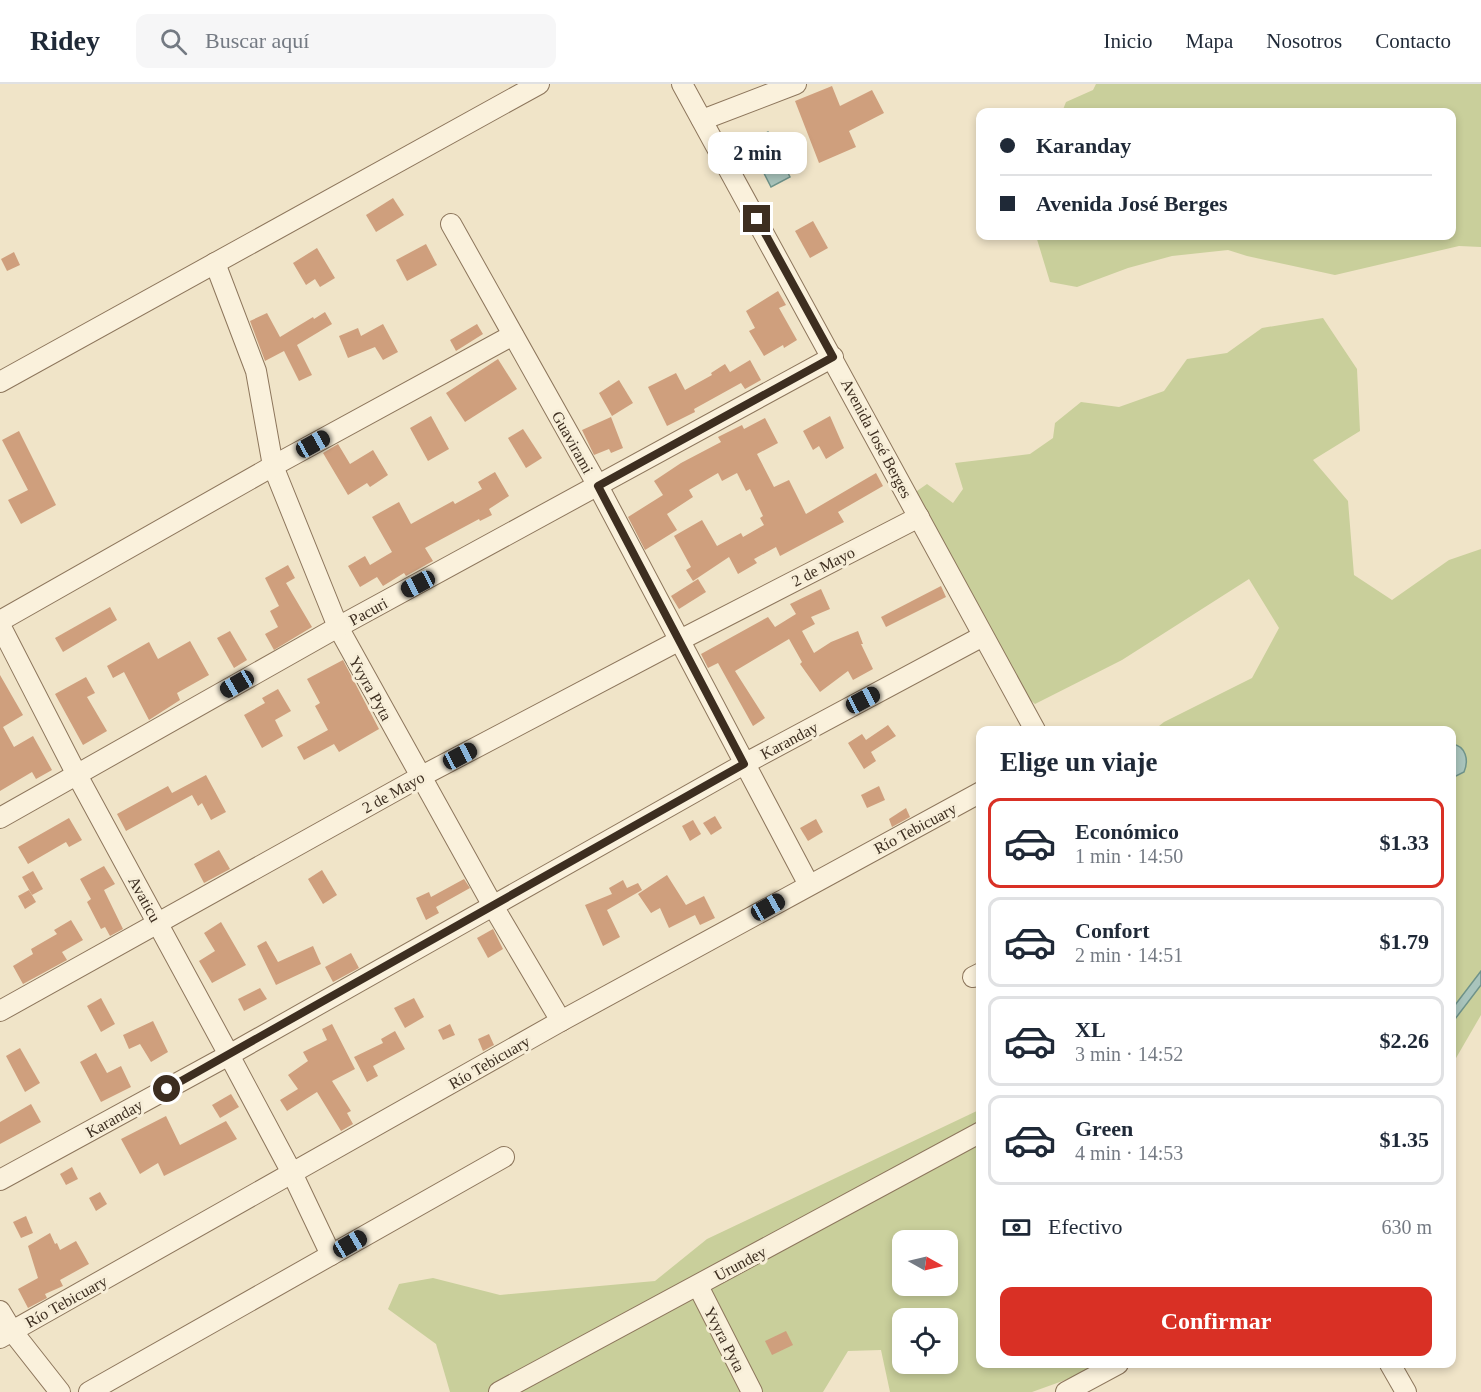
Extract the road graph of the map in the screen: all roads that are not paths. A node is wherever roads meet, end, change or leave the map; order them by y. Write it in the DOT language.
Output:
graph roads {
  1 [pos="539,84"];
  2 [pos="682,84"];
  3 [pos="796,84"];
  4 [pos="702,120"];
  5 [pos="451,224"];
  6 [pos="214,263"];
  7 [pos="513,335"];
  8 [pos="833,357"];
  9 [pos="0,382"];
  10 [pos="273,466"];
  11 [pos="598,486"];
  12 [pos="919,517"];
  13 [pos="0,623"];
  14 [pos="338,627"];
  15 [pos="983,636"];
  16 [pos="680,640"];
  17 [pos="1033,726"];
  18 [pos="744,764"];
  19 [pos="77,775"];
  20 [pos="420,777"];
  21 [pos="976,795"];
  22 [pos="0,818"];
  23 [pos="809,885"];
  24 [pos="493,906"];
  25 [pos="158,922"];
  26 [pos="0,1011"];
  27 [pos="561,1021"];
  28 [pos="229,1055"];
  29 [pos="976,1135"];
  30 [pos="504,1157"];
  31 [pos="292,1173"];
  32 [pos="0,1180"];
  33 [pos="331,1255"];
  34 [pos="698,1286"];
  35 [pos="0,1311"];
  36 [pos="6,1335"];
  37 [pos="1111,1368"];
  38 [pos="1392,1368"];
  39 [pos="1077,1389"];
  40 [pos="60,1392"];
  41 [pos="89,1392"];
  42 [pos="499,1392"];
  43 [pos="752,1392"];
  44 [pos="1406,1392"];
  1 -- 6 [label="street"];
  2 -- 4 [label="street, Avenida José Berges"];
  3 -- 4 [label="street"];
  4 -- 8 [label="street, Avenida José Berges"];
  5 -- 7 [label="street, Guavirami"];
  6 -- 9 [label="street"];
  6 -- 10 [label="street, Yvyra Pyta"];
  7 -- 10 [label="street"];
  7 -- 11 [label="street, Guavirami"];
  8 -- 11 [label="street, Pacuri"];
  8 -- 12 [label="street, Avenida José Berges"];
  10 -- 13 [label="street"];
  10 -- 14 [label="street, Yvyra Pyta"];
  11 -- 14 [label="street, Pacuri"];
  11 -- 16 [label="street, Guavirami"];
  12 -- 15 [label="street, Avenida José Berges"];
  12 -- 16 [label="street, 2 de Mayo"];
  13 -- 19 [label="street, Avaticu"];
  14 -- 19 [label="street, Pacuri"];
  14 -- 20 [label="street, Yvyra Pyta"];
  15 -- 17 [label="street, Avenida José Berges"];
  15 -- 18 [label="street, Karanday"];
  16 -- 18 [label="street, Guavirami"];
  16 -- 20 [label="street, 2 de Mayo"];
  18 -- 23 [label="street, Guavirami"];
  18 -- 24 [label="street, Karanday"];
  19 -- 22 [label="street, Pacuri"];
  19 -- 25 [label="street, Avaticu"];
  20 -- 24 [label="street, Yvyra Pyta"];
  20 -- 25 [label="street, 2 de Mayo"];
  21 -- 23 [label="street, Río Tebicuary"];
  23 -- 27 [label="street, Río Tebicuary"];
  24 -- 27 [label="street, Yvyra Pyta"];
  24 -- 28 [label="street, Karanday"];
  25 -- 26 [label="street, 2 de Mayo"];
  25 -- 28 [label="street, Avaticu"];
  27 -- 31 [label="street, Río Tebicuary"];
  28 -- 31 [label="street, Avaticu"];
  28 -- 32 [label="street, Karanday"];
  29 -- 34 [label="street, Urundey"];
  30 -- 33 [label="street"];
  31 -- 33 [label="street, Avaticu"];
  31 -- 36 [label="street, Río Tebicuary"];
  33 -- 41 [label="street"];
  34 -- 42 [label="street, Urundey"];
  34 -- 43 [label="street, Yvyra Pyta"];
  35 -- 36 [label="street"];
  36 -- 40 [label="street"];
  37 -- 39 [label="street"];
  38 -- 44 [label="street"];
}
